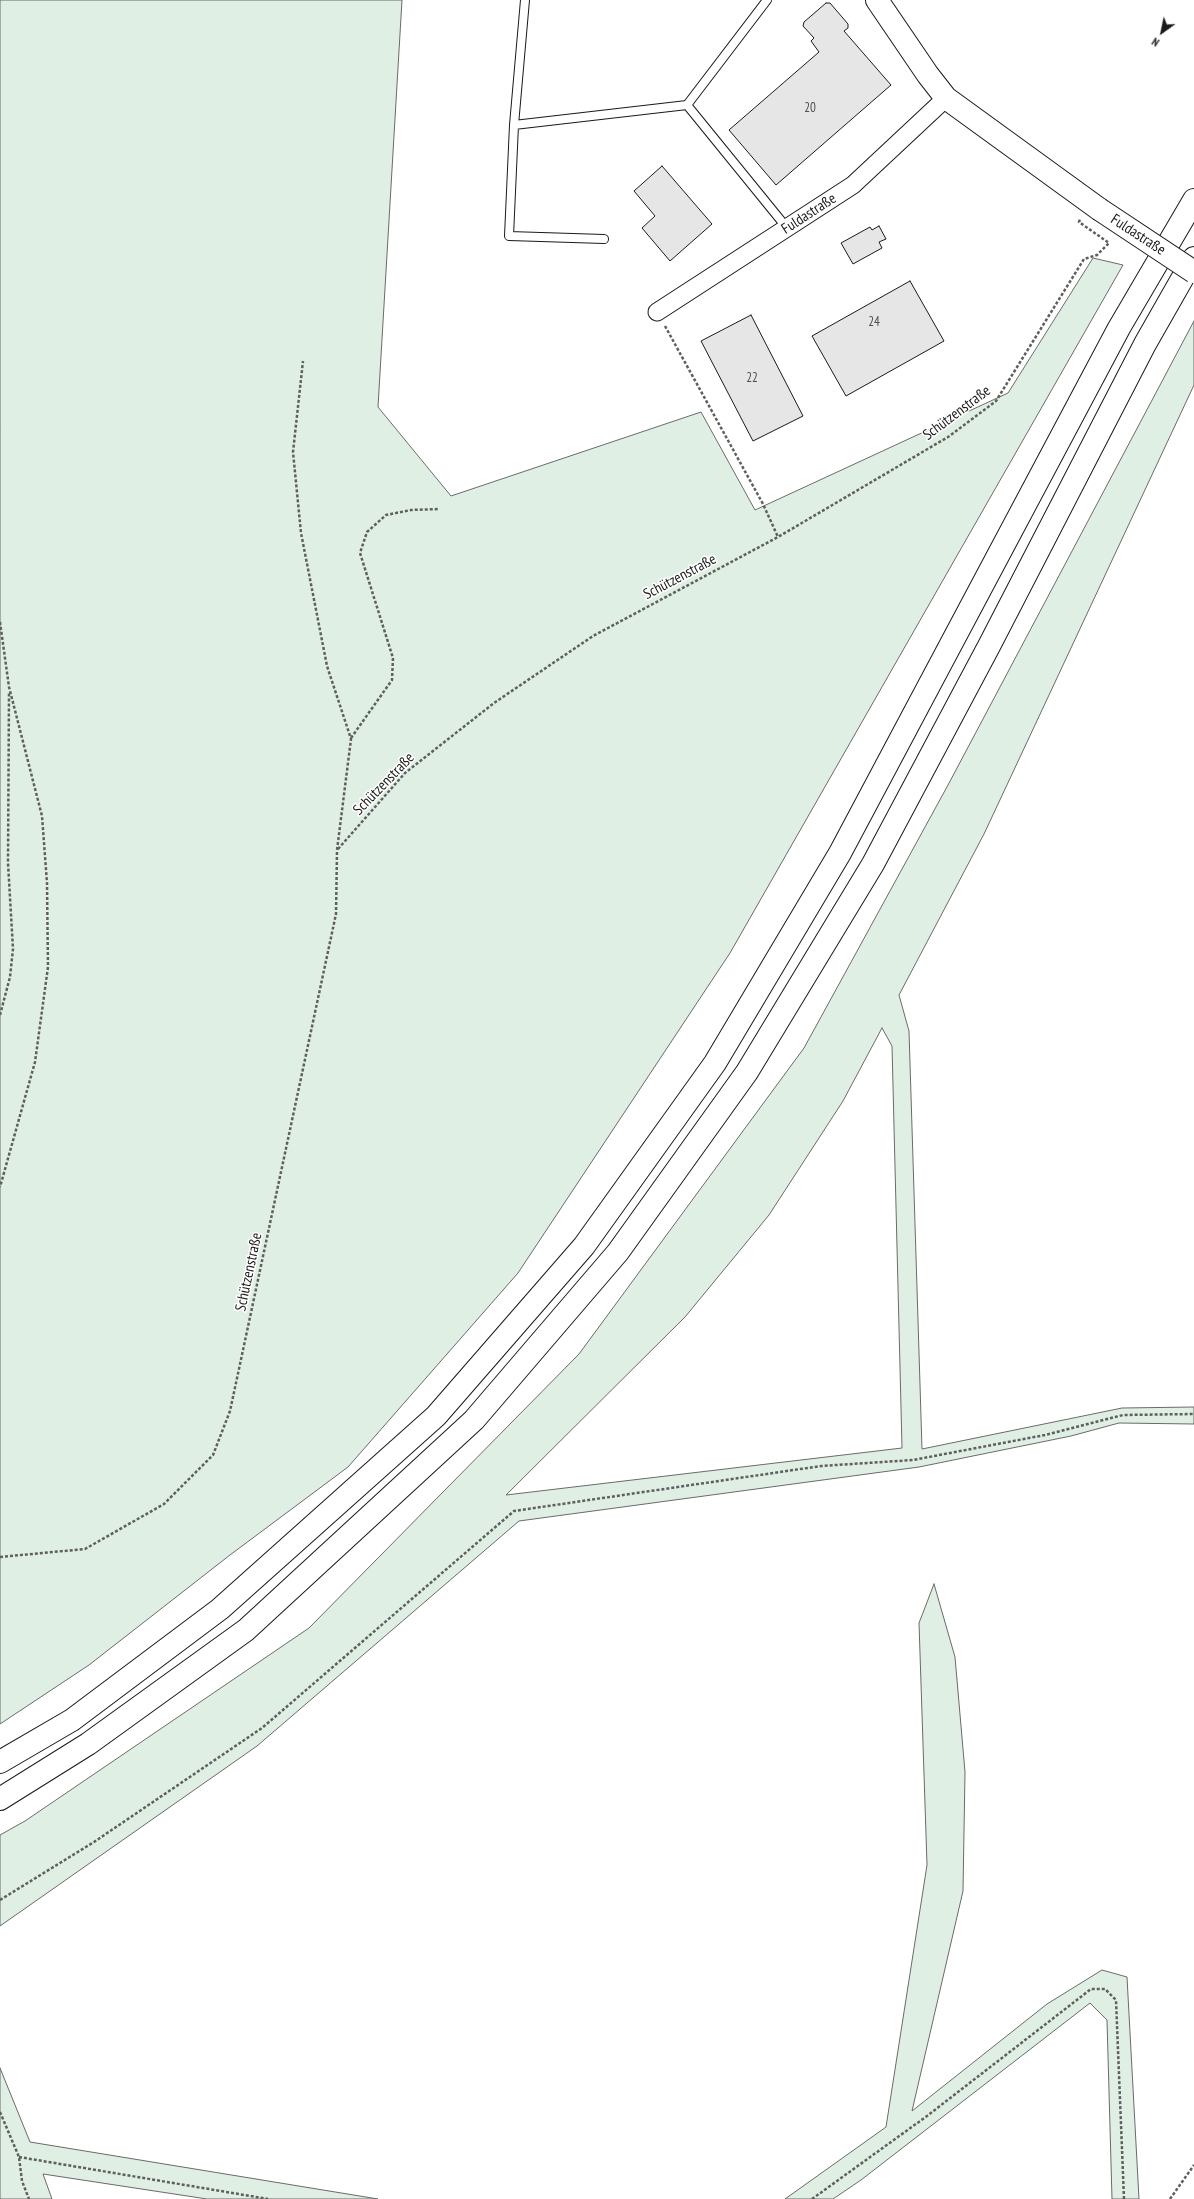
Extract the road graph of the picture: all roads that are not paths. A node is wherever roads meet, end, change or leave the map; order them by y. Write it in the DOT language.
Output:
graph roads {
  1 [pos="525,0"];
  2 [pos="767,0"];
  3 [pos="877,0"];
  4 [pos="946,98"];
  5 [pos="687,105"];
  6 [pos="514,125"];
  7 [pos="1194,200"];
  8 [pos="787,228"];
  9 [pos="604,239"];
  10 [pos="1194,258"];
  11 [pos="1194,272"];
  12 [pos="657,312"];
  13 [pos="0,1762"];
  14 [pos="0,1799"];
  1 -- 6 [label="lane"];
  2 -- 5 [label="lane"];
  3 -- 4 [label="main road, Fuldastraße"];
  4 -- 8 [label="street, Fuldastraße"];
  4 -- 11 [label="main road, Fuldastraße, bridge"];
  5 -- 6 [label="lane"];
  5 -- 8 [label="lane"];
  6 -- 9 [label="lane"];
  7 -- 13 [label="main road"];
  8 -- 12 [label="street, Fuldastraße"];
  10 -- 14 [label="main road"];
}
